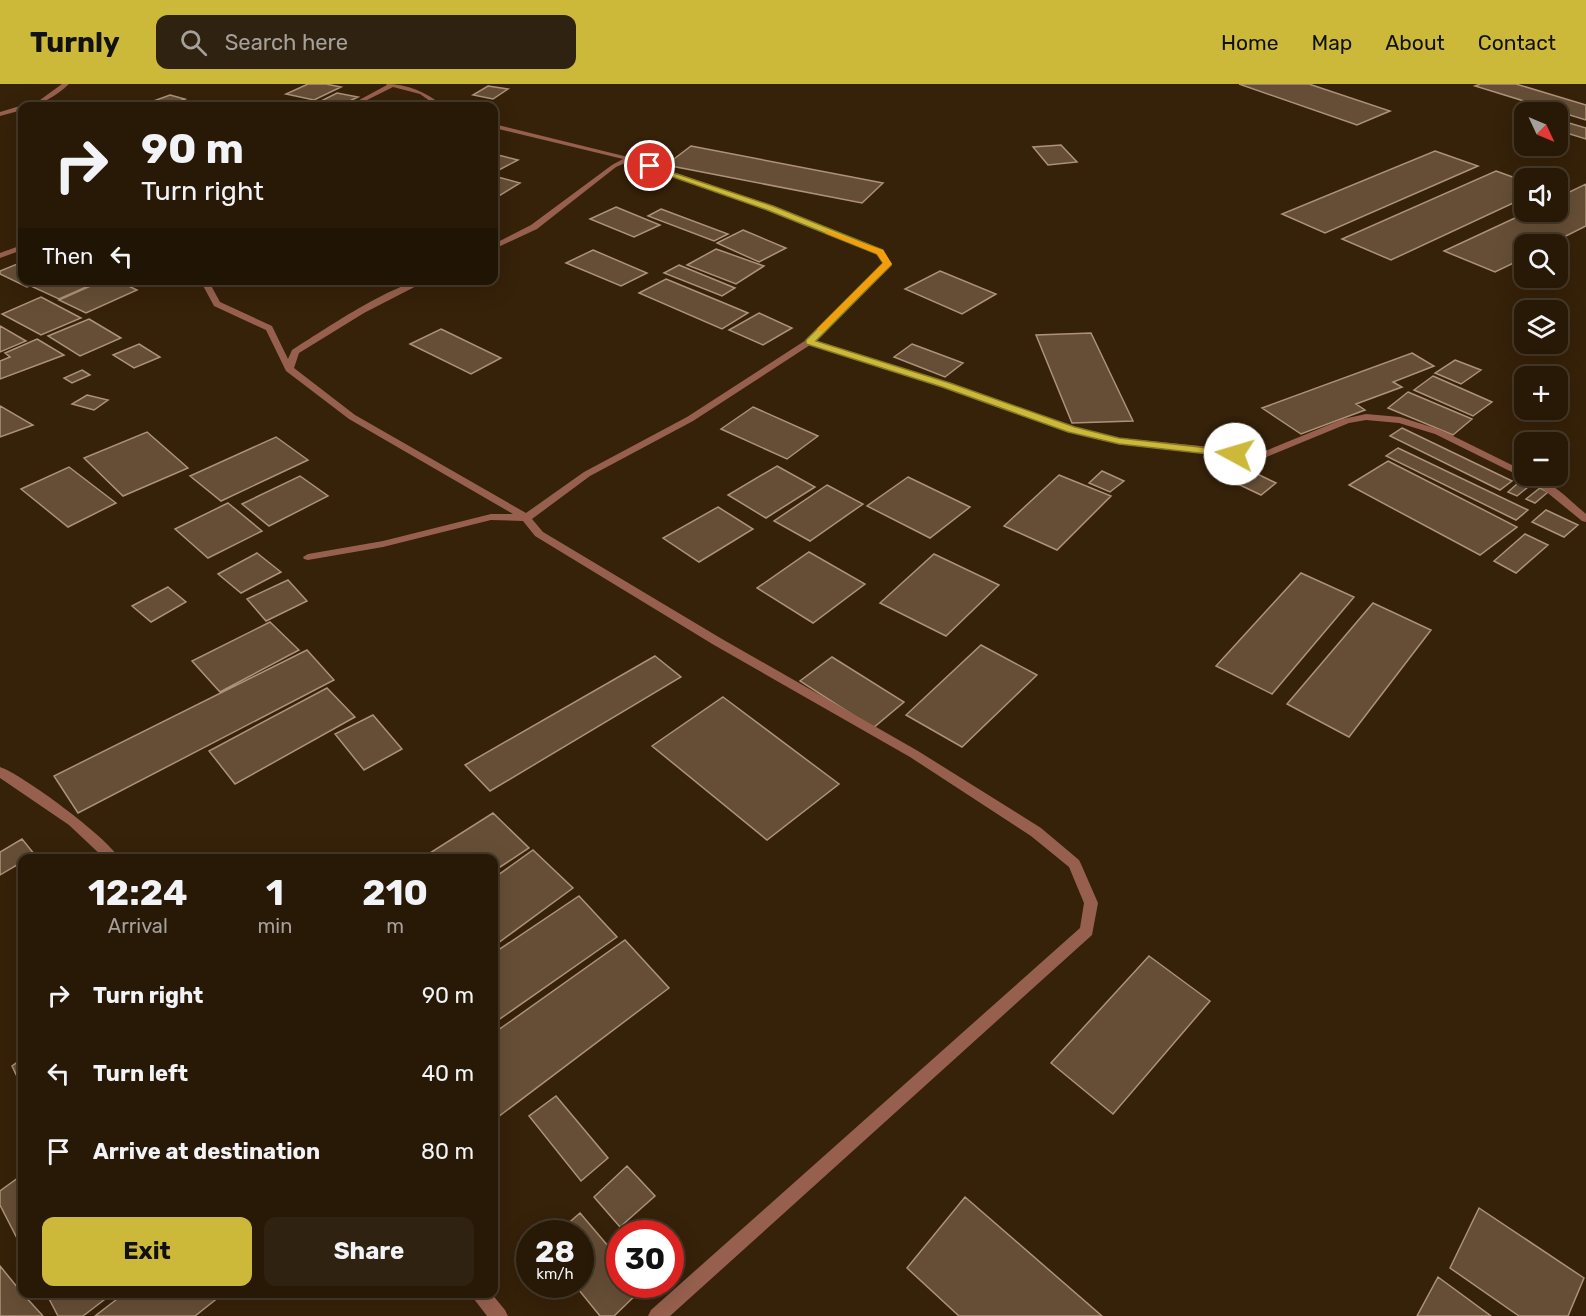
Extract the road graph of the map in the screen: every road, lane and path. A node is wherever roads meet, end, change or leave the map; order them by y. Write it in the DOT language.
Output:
graph roads {
  1 [pos="66,84"];
  2 [pos="391,84"];
  3 [pos="39,102"];
  4 [pos="358,102"];
  5 [pos="434,102"];
  6 [pos="18,109"];
  7 [pos="0,114"];
  8 [pos="498,127"];
  9 [pos="630,159"];
  10 [pos="498,245"];
  11 [pos="18,249"];
  12 [pos="0,256"];
  13 [pos="206,285"];
  14 [pos="414,285"];
  15 [pos="809,342"];
  16 [pos="289,369"];
  17 [pos="1514,470"];
  18 [pos="1546,486"];
  19 [pos="526,518"];
  20 [pos="1586,519"];
  21 [pos="308,556"];
  22 [pos="0,772"];
  23 [pos="109,854"];
  24 [pos="484,1298"];
  25 [pos="499,1316"];
  26 [pos="657,1316"];
  1 -- 3 [label="street"];
  2 -- 4 [label="street"];
  2 -- 5 [label="street"];
  6 -- 7 [label="street"];
  8 -- 9 [label="street"];
  9 -- 10 [label="street"];
  9 -- 15 [label="street"];
  11 -- 12 [label="street"];
  13 -- 16 [label="street"];
  14 -- 16 [label="street"];
  15 -- 17 [label="street"];
  15 -- 19 [label="street"];
  16 -- 19 [label="street"];
  18 -- 20 [label="street"];
  19 -- 21 [label="street"];
  19 -- 26 [label="street"];
  22 -- 23 [label="street"];
  24 -- 25 [label="street"];
}
